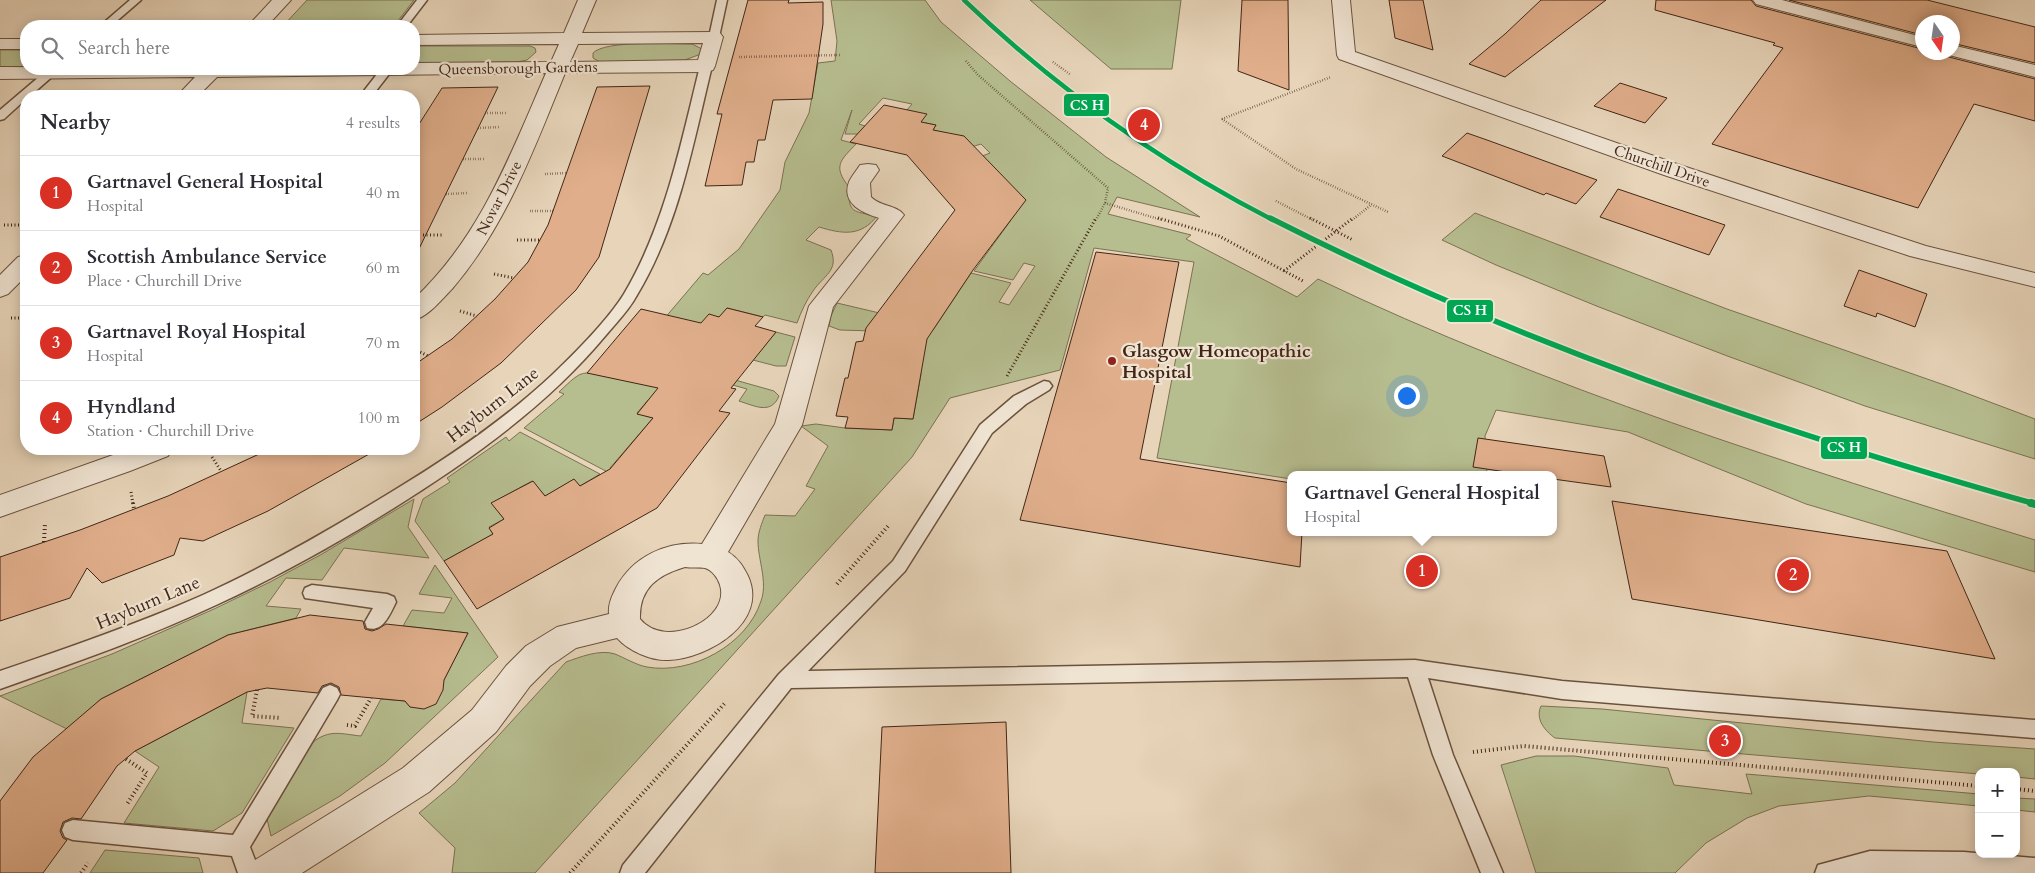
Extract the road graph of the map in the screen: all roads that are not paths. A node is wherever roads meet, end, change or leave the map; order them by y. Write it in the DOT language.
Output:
graph roads {
  1 [pos="136,0"];
  2 [pos="282,0"];
  3 [pos="422,0"];
  4 [pos="587,0"];
  5 [pos="722,0"];
  6 [pos="1341,0"];
  7 [pos="1762,0"];
  8 [pos="113,20"];
  9 [pos="263,20"];
  10 [pos="407,20"];
  11 [pos="714,37"];
  12 [pos="571,39"];
  13 [pos="420,40"];
  14 [pos="1915,40"];
  15 [pos="0,44"];
  16 [pos="20,44"];
  17 [pos="1960,52"];
  18 [pos="707,62"];
  19 [pos="558,67"];
  20 [pos="420,69"];
  21 [pos="2035,71"];
  22 [pos="0,74"];
  23 [pos="20,74"];
  24 [pos="48,75"];
  25 [pos="208,75"];
  26 [pos="382,75"];
  27 [pos="30,90"];
  28 [pos="194,90"];
  29 [pos="371,90"];
  30 [pos="20,99"];
  31 [pos="0,116"];
  32 [pos="868,170"];
  33 [pos="20,268"];
  34 [pos="2035,280"];
  35 [pos="0,289"];
  36 [pos="420,307"];
  37 [pos="1044,386"];
  38 [pos="143,455"];
  39 [pos="0,506"];
  40 [pos="710,557"];
  41 [pos="312,593"];
  42 [pos="374,622"];
  43 [pos="626,623"];
  44 [pos="1415,668"];
  45 [pos="0,680"];
  46 [pos="786,680"];
  47 [pos="330,694"];
  48 [pos="2035,729"];
  49 [pos="73,830"];
  50 [pos="239,846"];
  51 [pos="2035,869"];
  52 [pos="248,873"];
  53 [pos="268,873"];
  54 [pos="631,873"];
  55 [pos="1492,873"];
  56 [pos="1826,873"];
  1 -- 8 [label="lane"];
  2 -- 9 [label="street"];
  3 -- 10 [label="lane"];
  4 -- 12 [label="street, Novar Drive"];
  5 -- 11 [label="lane"];
  6 -- 34 [label="street, Churchill Drive"];
  7 -- 14 [label="street"];
  11 -- 12 [label="street, Queensborough Gardens"];
  11 -- 18 [label="street"];
  12 -- 13 [label="street, Queensborough Gardens"];
  12 -- 19 [label="street, Novar Drive"];
  15 -- 16 [label="street"];
  17 -- 21 [label="street"];
  18 -- 19 [label="street, Queensborough Gardens"];
  18 -- 45 [label="lane, Hayburn Lane"];
  19 -- 20 [label="street, Queensborough Gardens"];
  19 -- 36 [label="street, Novar Drive"];
  22 -- 23 [label="street, Queensborough Gardens"];
  24 -- 27 [label="lane"];
  25 -- 28 [label="street"];
  26 -- 29 [label="lane"];
  30 -- 31 [label="lane"];
  32 -- 40 [label="street"];
  33 -- 35 [label="street"];
  37 -- 46 [label="lane"];
  38 -- 39 [label="street"];
  40 -- 43 [label="street"];
  40 -- 43 [label="street"];
  41 -- 42 [label="lane"];
  43 -- 53 [label="street"];
  44 -- 46 [label="lane"];
  44 -- 48 [label="lane"];
  44 -- 55 [label="lane"];
  46 -- 54 [label="lane"];
  47 -- 50 [label="lane"];
  49 -- 50 [label="lane"];
  50 -- 52 [label="lane"];
  51 -- 56 [label="lane"];
}
